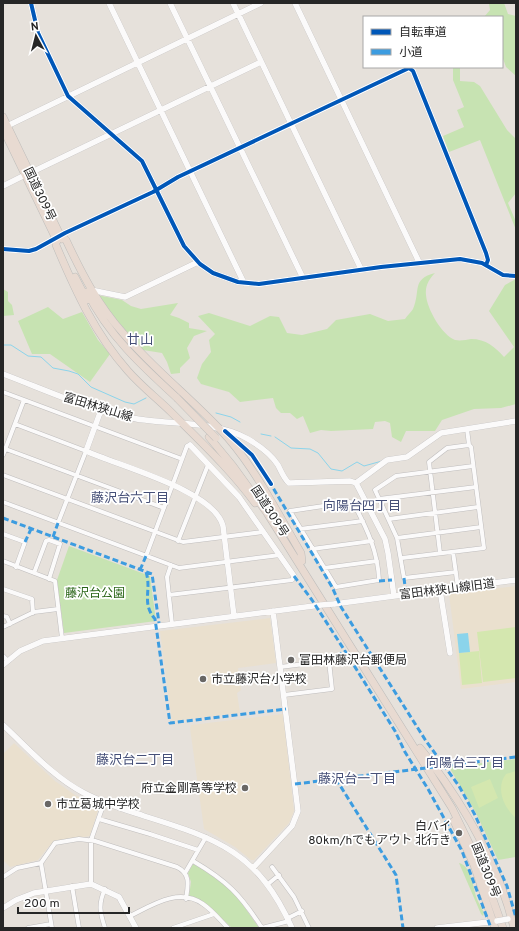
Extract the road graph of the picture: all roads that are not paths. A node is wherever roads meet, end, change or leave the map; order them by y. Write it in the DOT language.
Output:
graph roads {
  1 [pos="31,3"];
  2 [pos="109,3"];
  3 [pos="170,3"];
  4 [pos="233,3"];
  5 [pos="261,3"];
  6 [pos="295,3"];
  7 [pos="238,14"];
  8 [pos="188,39"];
  9 [pos="261,62"];
  10 [pos="138,63"];
  11 [pos="210,86"];
  12 [pos="68,96"];
  13 [pos="341,99"];
  14 [pos="161,110"];
  15 [pos="3,117"];
  16 [pos="291,124"];
  17 [pos="4,127"];
  18 [pos="112,134"];
  19 [pos="240,148"];
  20 [pos="190,172"];
  21 [pos="28,174"];
  22 [pos="3,186"];
  23 [pos="156,189"];
  24 [pos="58,237"];
  25 [pos="3,249"];
  26 [pos="198,262"];
  27 [pos="419,262"];
  28 [pos="486,265"];
  29 [pos="361,269"];
  30 [pos="516,276"];
  31 [pos="302,278"];
  32 [pos="244,283"];
  33 [pos="91,290"];
  34 [pos="3,374"];
  35 [pos="3,392"];
  36 [pos="24,400"];
  37 [pos="101,410"];
  38 [pos="516,420"];
  39 [pos="15,424"];
  40 [pos="182,424"];
  41 [pos="95,427"];
  42 [pos="220,429"];
  43 [pos="467,429"];
  44 [pos="190,445"];
  45 [pos="469,445"];
  46 [pos="4,448"];
  47 [pos="86,450"];
  48 [pos="3,455"];
  49 [pos="182,459"];
  50 [pos="208,465"];
  51 [pos="473,466"];
  52 [pos="430,472"];
  53 [pos="3,475"];
  54 [pos="76,475"];
  55 [pos="173,483"];
  56 [pos="356,483"];
  57 [pos="476,487"];
  58 [pos="432,492"];
  59 [pos="195,497"];
  60 [pos="67,499"];
  61 [pos="379,499"];
  62 [pos="3,502"];
  63 [pos="478,507"];
  64 [pos="164,508"];
  65 [pos="435,513"];
  66 [pos="389,519"];
  67 [pos="363,521"];
  68 [pos="58,523"];
  69 [pos="481,527"];
  70 [pos="300,529"];
  71 [pos="155,532"];
  72 [pos="263,532"];
  73 [pos="438,533"];
  74 [pos="3,534"];
  75 [pos="224,537"];
  76 [pos="397,538"];
  77 [pos="178,541"];
  78 [pos="372,541"];
  79 [pos="312,549"];
  80 [pos="453,552"];
  81 [pos="440,553"];
  82 [pos="280,555"];
  83 [pos="146,556"];
  84 [pos="402,558"];
  85 [pos="298,559"];
  86 [pos="3,561"];
  87 [pos="377,561"];
  88 [pos="227,562"];
  89 [pos="170,565"];
  90 [pos="16,566"];
  91 [pos="324,568"];
  92 [pos="456,572"];
  93 [pos="34,573"];
  94 [pos="294,576"];
  95 [pos="49,579"];
  96 [pos="516,580"];
  97 [pos="230,588"];
  98 [pos="458,588"];
  99 [pos="3,589"];
  100 [pos="440,590"];
  101 [pos="169,595"];
  102 [pos="394,596"];
  103 [pos="58,609"];
  104 [pos="273,611"];
  105 [pos="33,613"];
  106 [pos="3,616"];
  107 [pos="234,616"];
  108 [pos="10,624"];
  109 [pos="172,624"];
  110 [pos="3,628"];
  111 [pos="62,638"];
  112 [pos="450,653"];
  113 [pos="4,661"];
  114 [pos="280,667"];
  115 [pos="284,695"];
  116 [pos="3,725"];
  117 [pos="408,736"];
  118 [pos="420,748"];
  119 [pos="104,803"];
  120 [pos="98,819"];
  121 [pos="206,836"];
  122 [pos="91,840"];
  123 [pos="198,850"];
  124 [pos="192,861"];
  125 [pos="41,863"];
  126 [pos="272,867"];
  127 [pos="253,868"];
  128 [pos="185,873"];
  129 [pos="279,875"];
  130 [pos="3,877"];
  131 [pos="91,884"];
  132 [pos="268,884"];
  133 [pos="72,886"];
  134 [pos="105,889"];
  135 [pos="46,891"];
  136 [pos="186,899"];
  137 [pos="3,908"];
  138 [pos="302,911"];
  139 [pos="214,914"];
  140 [pos="130,916"];
  141 [pos="513,919"];
  142 [pos="288,920"];
  143 [pos="495,923"];
  144 [pos="52,926"];
  145 [pos="28,928"];
  146 [pos="79,928"];
  147 [pos="105,928"];
  148 [pos="136,928"];
  149 [pos="173,928"];
  150 [pos="228,928"];
  151 [pos="292,928"];
  152 [pos="309,928"];
  153 [pos="438,928"];
  154 [pos="503,928"];
  155 [pos="507,928"];
  156 [pos="514,928"];
  1 -- 12 [label="street"];
  2 -- 10 [label="street"];
  3 -- 8 [label="street"];
  4 -- 7 [label="street"];
  5 -- 7 [label="street"];
  6 -- 13 [label="street"];
  7 -- 8 [label="street"];
  7 -- 9 [label="street"];
  8 -- 10 [label="street"];
  8 -- 11 [label="street"];
  9 -- 11 [label="street"];
  9 -- 16 [label="street"];
  10 -- 12 [label="street"];
  10 -- 14 [label="street"];
  11 -- 14 [label="street"];
  11 -- 19 [label="street"];
  12 -- 17 [label="street"];
  12 -- 18 [label="street"];
  13 -- 16 [label="street"];
  13 -- 27 [label="street"];
  13 -- 28 [label="street"];
  14 -- 18 [label="street"];
  14 -- 20 [label="street"];
  15 -- 17 [label="highway, 国道309号"];
  16 -- 19 [label="street"];
  16 -- 29 [label="street"];
  17 -- 21 [label="highway, 国道309号"];
  18 -- 21 [label="street"];
  18 -- 23 [label="street"];
  19 -- 20 [label="street"];
  19 -- 31 [label="street"];
  20 -- 23 [label="street"];
  20 -- 32 [label="street"];
  21 -- 22 [label="street"];
  21 -- 24 [label="highway, 国道309号"];
  23 -- 24 [label="street"];
  23 -- 26 [label="street"];
  24 -- 25 [label="street"];
  24 -- 33 [label="highway"];
  24 -- 40 [label="highway"];
  24 -- 85 [label="highway, 国道309号, bridge"];
  26 -- 32 [label="street"];
  26 -- 33 [label="street"];
  27 -- 28 [label="street"];
  27 -- 29 [label="street"];
  28 -- 30 [label="street"];
  29 -- 31 [label="street"];
  31 -- 32 [label="street"];
  33 -- 42 [label="highway"];
  34 -- 37 [label="street, 富田林狭山線"];
  35 -- 36 [label="street"];
  36 -- 39 [label="street"];
  36 -- 41 [label="street"];
  37 -- 40 [label="street, 富田林狭山線"];
  37 -- 41 [label="street"];
  38 -- 43 [label="street"];
  39 -- 46 [label="street"];
  39 -- 47 [label="street"];
  40 -- 42 [label="street, 富田林狭山線"];
  40 -- 85 [label="highway"];
  41 -- 47 [label="street"];
  41 -- 49 [label="street"];
  42 -- 56 [label="street"];
  42 -- 85 [label="highway"];
  43 -- 45 [label="street"];
  43 -- 56 [label="street"];
  44 -- 49 [label="street"];
  44 -- 50 [label="street"];
  45 -- 51 [label="street"];
  45 -- 52 [label="street"];
  46 -- 48 [label="street"];
  46 -- 54 [label="street"];
  47 -- 54 [label="street"];
  47 -- 55 [label="street"];
  49 -- 55 [label="street"];
  50 -- 59 [label="street"];
  50 -- 72 [label="street"];
  51 -- 52 [label="street"];
  51 -- 57 [label="street"];
  52 -- 58 [label="street"];
  52 -- 61 [label="street"];
  53 -- 60 [label="street"];
  54 -- 60 [label="street"];
  54 -- 64 [label="street"];
  55 -- 59 [label="street"];
  55 -- 64 [label="street"];
  56 -- 102 [label="street, 富田林狭山線旧道"];
  57 -- 58 [label="street"];
  57 -- 63 [label="street"];
  58 -- 61 [label="street"];
  58 -- 65 [label="street"];
  59 -- 75 [label="street"];
  59 -- 77 [label="street"];
  60 -- 68 [label="street"];
  60 -- 71 [label="street"];
  61 -- 66 [label="street"];
  62 -- 68 [label="street"];
  63 -- 65 [label="street"];
  63 -- 69 [label="street"];
  64 -- 71 [label="street"];
  65 -- 66 [label="street"];
  65 -- 73 [label="street"];
  66 -- 76 [label="street"];
  67 -- 70 [label="street"];
  67 -- 70 [label="street"];
  67 -- 78 [label="street"];
  68 -- 83 [label="street"];
  69 -- 73 [label="street"];
  69 -- 80 [label="street"];
  70 -- 79 [label="street"];
  71 -- 77 [label="street"];
  71 -- 83 [label="street"];
  72 -- 75 [label="street"];
  72 -- 82 [label="street"];
  73 -- 76 [label="street"];
  73 -- 81 [label="street"];
  74 -- 90 [label="street"];
  75 -- 77 [label="street"];
  75 -- 88 [label="street"];
  76 -- 84 [label="street"];
  78 -- 79 [label="street"];
  78 -- 87 [label="street"];
  79 -- 91 [label="street"];
  80 -- 81 [label="street"];
  80 -- 92 [label="street"];
  81 -- 84 [label="street"];
  82 -- 88 [label="street"];
  82 -- 94 [label="street"];
  83 -- 89 [label="street"];
  84 -- 92 [label="street"];
  85 -- 117 [label="highway, 国道309号"];
  85 -- 118 [label="highway, 国道309号"];
  86 -- 90 [label="street"];
  87 -- 91 [label="street"];
  87 -- 91 [label="street"];
  88 -- 89 [label="street"];
  88 -- 97 [label="street"];
  89 -- 101 [label="street"];
  90 -- 93 [label="street"];
  92 -- 98 [label="street"];
  93 -- 95 [label="street"];
  93 -- 95 [label="street"];
  94 -- 97 [label="street"];
  95 -- 103 [label="street"];
  96 -- 98 [label="street, 富田林狭山線旧道"];
  97 -- 101 [label="street"];
  97 -- 107 [label="street"];
  98 -- 100 [label="street, 富田林狭山線旧道"];
  99 -- 105 [label="street"];
  100 -- 102 [label="street, 富田林狭山線旧道"];
  100 -- 112 [label="street"];
  101 -- 109 [label="street"];
  102 -- 104 [label="street, bridge"];
  103 -- 105 [label="street"];
  103 -- 111 [label="street"];
  104 -- 107 [label="street"];
  104 -- 114 [label="street"];
  105 -- 108 [label="street"];
  106 -- 108 [label="street"];
  107 -- 109 [label="street"];
  108 -- 110 [label="street"];
  109 -- 111 [label="street"];
  111 -- 113 [label="street"];
  114 -- 115 [label="street"];
  114 -- 115 [label="street"];
  115 -- 127 [label="street"];
  116 -- 119 [label="street"];
  117 -- 143 [label="highway"];
  117 -- 154 [label="highway, 国道309号"];
  118 -- 141 [label="highway"];
  118 -- 155 [label="highway, 国道309号"];
  119 -- 120 [label="street"];
  119 -- 121 [label="street"];
  120 -- 122 [label="street"];
  120 -- 123 [label="street"];
  121 -- 123 [label="street"];
  121 -- 127 [label="street"];
  122 -- 125 [label="street"];
  122 -- 128 [label="street"];
  122 -- 131 [label="street"];
  123 -- 124 [label="street"];
  124 -- 128 [label="street"];
  124 -- 142 [label="street"];
  125 -- 130 [label="street"];
  125 -- 135 [label="street"];
  126 -- 129 [label="street"];
  127 -- 132 [label="street"];
  128 -- 136 [label="street"];
  129 -- 132 [label="street"];
  129 -- 138 [label="street"];
  131 -- 133 [label="street"];
  131 -- 134 [label="street"];
  132 -- 142 [label="street"];
  133 -- 135 [label="street"];
  133 -- 146 [label="street"];
  134 -- 140 [label="street"];
  134 -- 147 [label="street"];
  135 -- 137 [label="street"];
  135 -- 144 [label="street"];
  136 -- 139 [label="street"];
  136 -- 140 [label="street"];
  138 -- 142 [label="street"];
  138 -- 152 [label="street"];
  139 -- 149 [label="street"];
  139 -- 150 [label="street"];
  140 -- 148 [label="street"];
  141 -- 143 [label="street, bridge"];
  141 -- 156 [label="highway"];
  142 -- 151 [label="street"];
  143 -- 153 [label="street"];
  144 -- 145 [label="street"];
}
